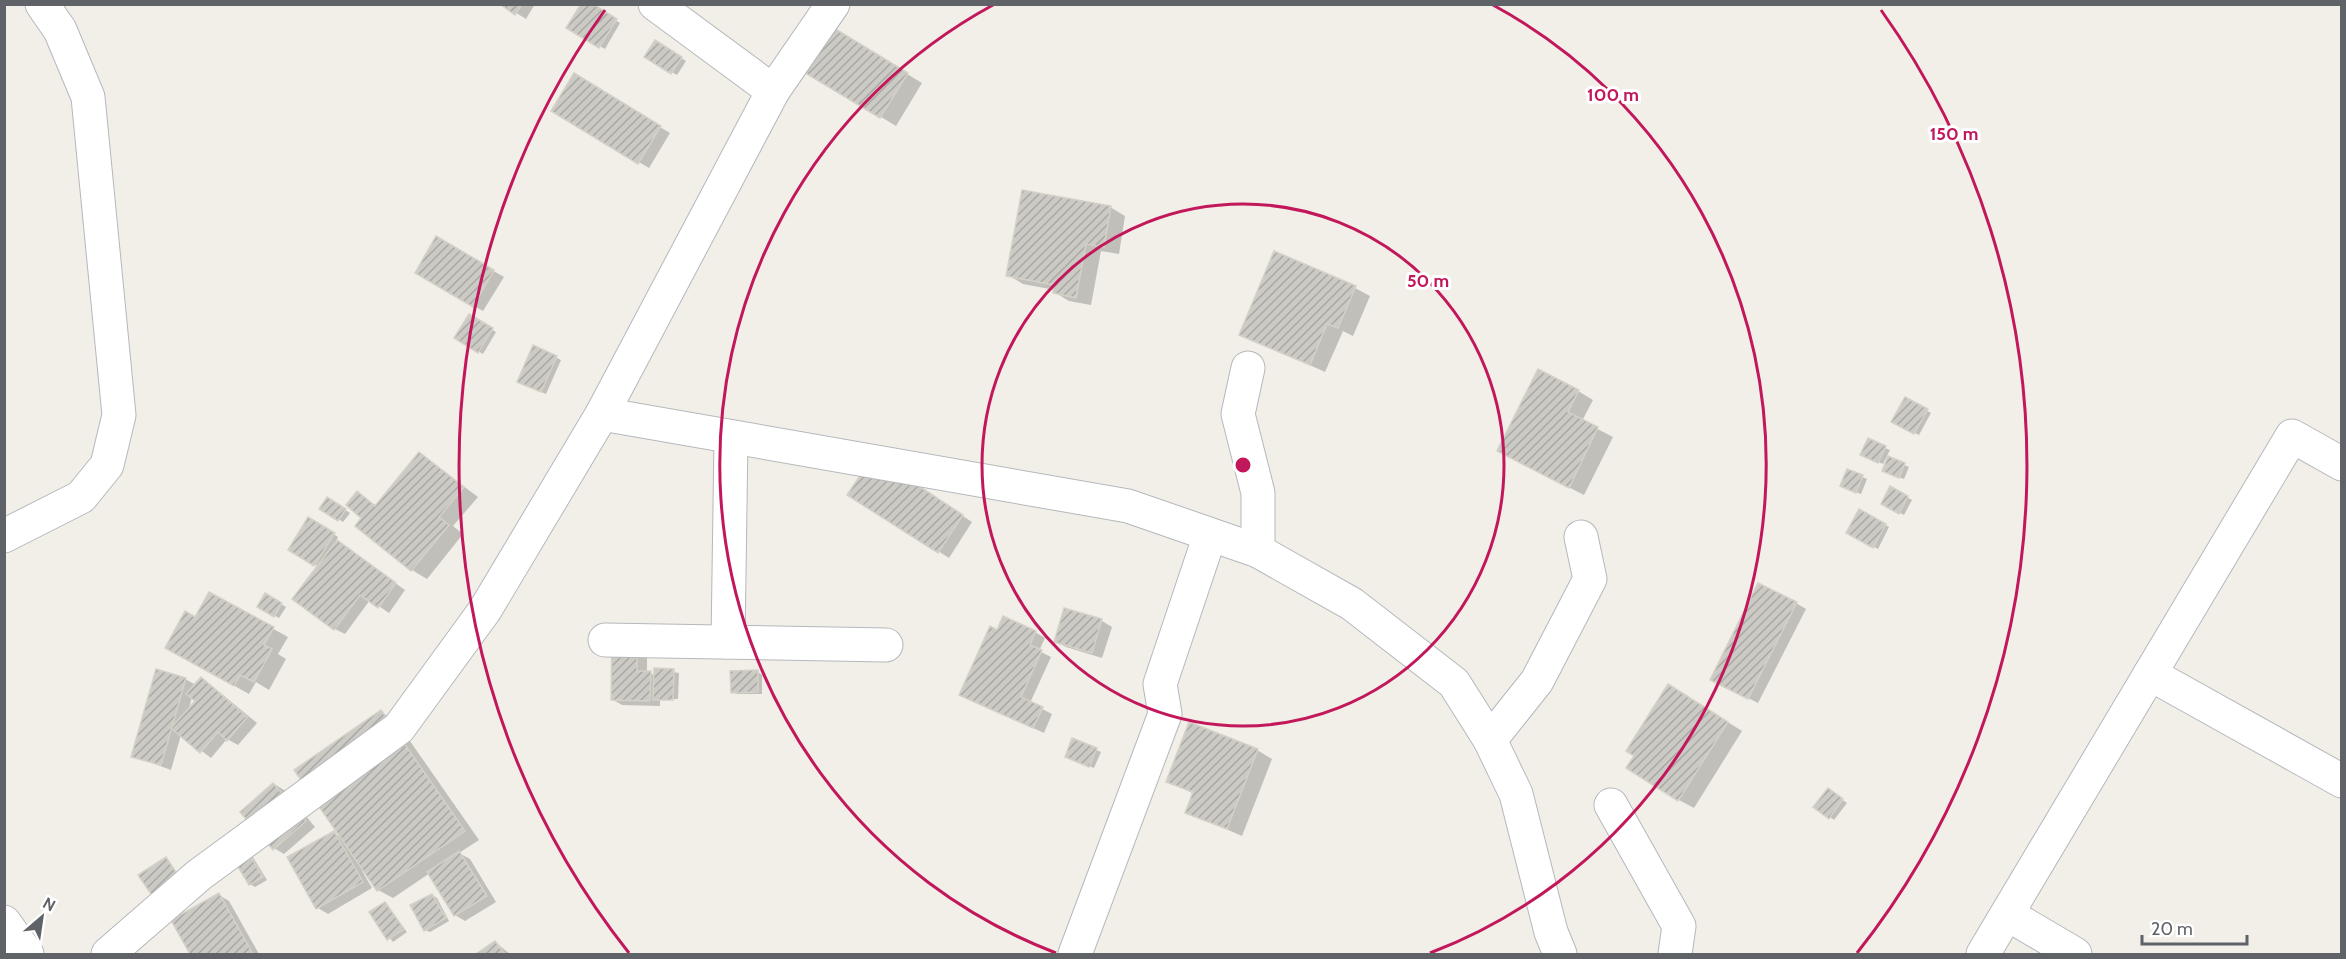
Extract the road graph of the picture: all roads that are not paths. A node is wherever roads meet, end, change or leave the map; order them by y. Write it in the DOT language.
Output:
graph roads {
  1 [pos="42,4"];
  2 [pos="655,4"];
  3 [pos="833,4"];
  4 [pos="773,91"];
  5 [pos="1248,368"];
  6 [pos="603,414"];
  7 [pos="731,438"];
  8 [pos="2342,464"];
  9 [pos="1210,535"];
  10 [pos="4,536"];
  11 [pos="1581,537"];
  12 [pos="1257,552"];
  13 [pos="605,640"];
  14 [pos="728,642"];
  15 [pos="886,645"];
  16 [pos="2150,674"];
  17 [pos="1490,740"];
  18 [pos="2342,781"];
  19 [pos="1611,805"];
  20 [pos="2007,914"];
  21 [pos="4,922"];
  22 [pos="27,954"];
  23 [pos="108,954"];
  24 [pos="1075,954"];
  25 [pos="1560,954"];
  26 [pos="1675,954"];
  27 [pos="1983,954"];
  28 [pos="2074,954"];
  1 -- 10 [label="street"];
  2 -- 4 [label="street"];
  3 -- 4 [label="street"];
  4 -- 6 [label="street"];
  5 -- 12 [label="street"];
  6 -- 7 [label="street"];
  6 -- 23 [label="street"];
  7 -- 9 [label="street"];
  7 -- 14 [label="street"];
  8 -- 16 [label="street"];
  9 -- 12 [label="street"];
  9 -- 24 [label="street"];
  11 -- 17 [label="street"];
  12 -- 17 [label="street"];
  13 -- 14 [label="street"];
  14 -- 15 [label="street"];
  16 -- 18 [label="street"];
  16 -- 20 [label="street"];
  17 -- 25 [label="street"];
  19 -- 26 [label="street"];
  20 -- 27 [label="street"];
  20 -- 28 [label="street"];
  21 -- 22 [label="street"];
}
